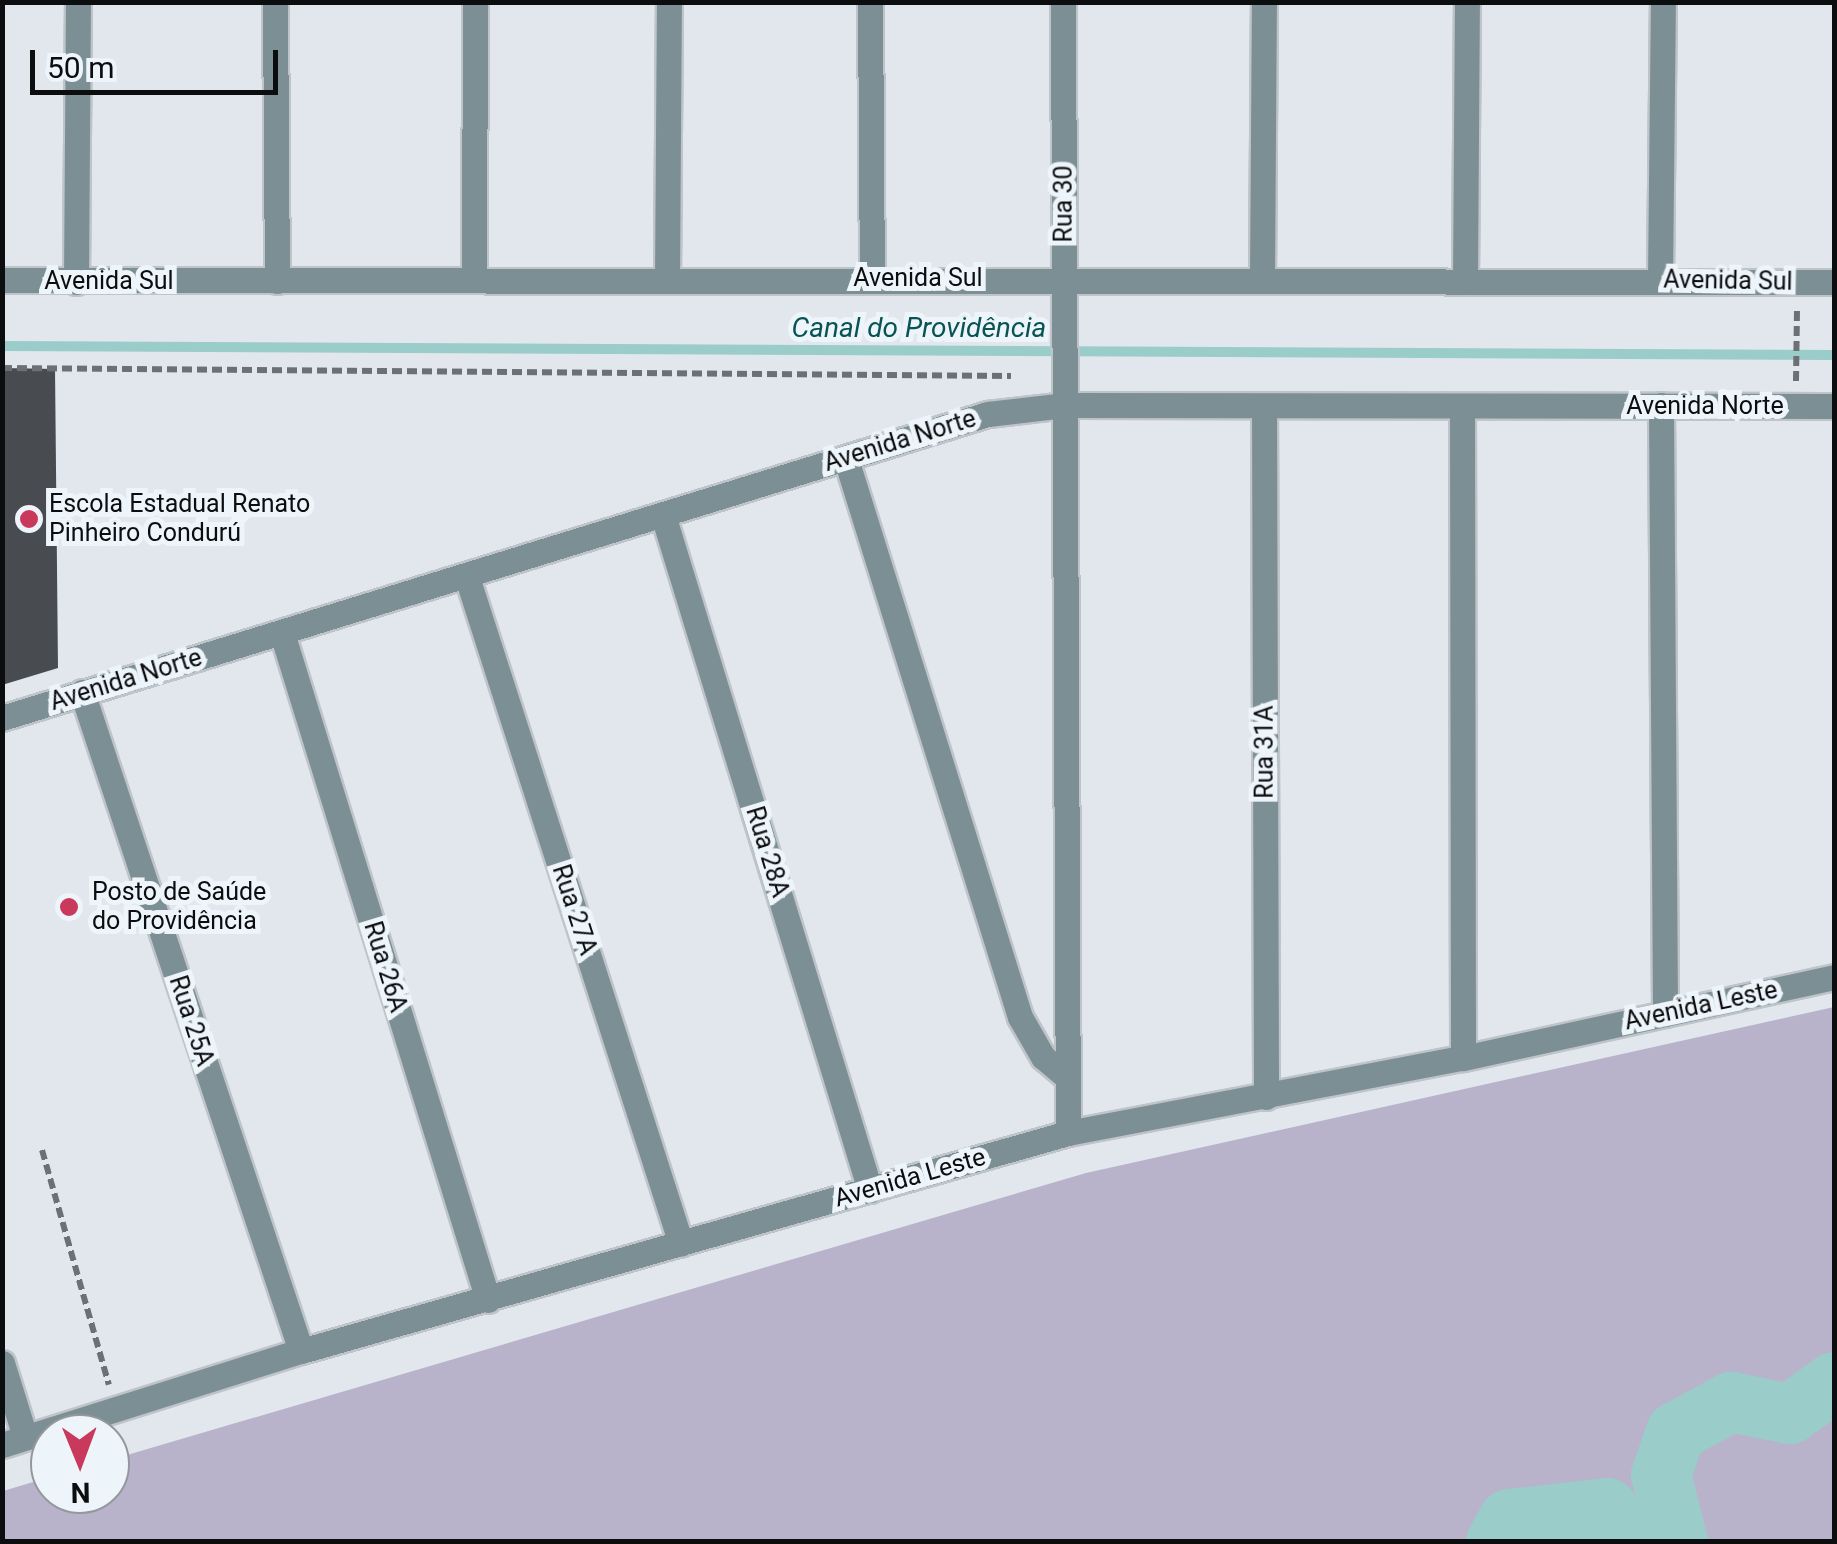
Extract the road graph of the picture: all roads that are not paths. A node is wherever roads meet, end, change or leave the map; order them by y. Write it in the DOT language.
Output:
graph roads {
  1 [pos="78,2"];
  2 [pos="276,2"];
  3 [pos="475,2"];
  4 [pos="669,2"];
  5 [pos="870,2"];
  6 [pos="1063,2"];
  7 [pos="1264,2"];
  8 [pos="1467,2"];
  9 [pos="1663,2"];
  10 [pos="474,278"];
  11 [pos="668,278"];
  12 [pos="872,278"];
  13 [pos="1262,278"];
  14 [pos="2,280"];
  15 [pos="1465,280"];
  16 [pos="1660,280"];
  17 [pos="277,281"];
  18 [pos="76,282"];
  19 [pos="1834,282"];
  20 [pos="1064,287"];
  21 [pos="1066,397"];
  22 [pos="1264,406"];
  23 [pos="1462,406"];
  24 [pos="1661,406"];
  25 [pos="1834,406"];
  26 [pos="846,458"];
  27 [pos="663,515"];
  28 [pos="467,577"];
  29 [pos="282,633"];
  30 [pos="82,692"];
  31 [pos="2,718"];
  32 [pos="1834,977"];
  33 [pos="1665,1014"];
  34 [pos="1463,1058"];
  35 [pos="1066,1076"];
  36 [pos="1266,1097"];
  37 [pos="1068,1133"];
  38 [pos="870,1190"];
  39 [pos="681,1244"];
  40 [pos="488,1300"];
  41 [pos="301,1351"];
  42 [pos="2,1363"];
  43 [pos="14,1441"];
  1 -- 18 [label="street"];
  2 -- 17 [label="street"];
  3 -- 10 [label="street"];
  4 -- 11 [label="street"];
  5 -- 12 [label="street"];
  6 -- 20 [label="street, Rua 30"];
  7 -- 13 [label="street"];
  8 -- 15 [label="street"];
  9 -- 16 [label="street"];
  10 -- 11 [label="street, Avenida Sul"];
  10 -- 17 [label="street, Avenida Sul"];
  11 -- 12 [label="street, Avenida Sul"];
  12 -- 20 [label="street, Avenida Sul"];
  13 -- 15 [label="street, Avenida Sul"];
  13 -- 20 [label="street, Avenida Sul"];
  14 -- 18 [label="street, Avenida Sul"];
  15 -- 16 [label="street, Avenida Sul"];
  16 -- 19 [label="street, Avenida Sul"];
  17 -- 18 [label="street, Avenida Sul"];
  20 -- 21 [label="street, Rua 30"];
  21 -- 22 [label="street, Avenida Norte"];
  21 -- 26 [label="street, Avenida Norte"];
  21 -- 35 [label="street, Rua 30"];
  22 -- 23 [label="street, Avenida Norte"];
  22 -- 36 [label="street, Rua 31A"];
  23 -- 24 [label="street, Avenida Norte"];
  23 -- 34 [label="street"];
  24 -- 25 [label="street, Avenida Norte"];
  24 -- 33 [label="street"];
  26 -- 27 [label="street, Avenida Norte"];
  26 -- 35 [label="street"];
  27 -- 28 [label="street, Avenida Norte"];
  27 -- 38 [label="street, Rua 28A"];
  28 -- 29 [label="street, Avenida Norte"];
  28 -- 39 [label="street, Rua 27A"];
  29 -- 30 [label="street, Avenida Norte"];
  29 -- 40 [label="street, Rua 26A"];
  30 -- 31 [label="street, Avenida Norte"];
  30 -- 41 [label="street, Rua 25A"];
  32 -- 33 [label="street, Avenida Leste"];
  33 -- 34 [label="street, Avenida Leste"];
  34 -- 36 [label="street, Avenida Leste"];
  35 -- 37 [label="street, Rua 30"];
  36 -- 37 [label="street, Avenida Leste"];
  37 -- 38 [label="street, Avenida Leste"];
  38 -- 39 [label="street, Avenida Leste"];
  39 -- 40 [label="street, Avenida Leste"];
  40 -- 41 [label="street, Avenida Leste"];
  41 -- 43 [label="street, Avenida Leste"];
  42 -- 43 [label="street"];
}
